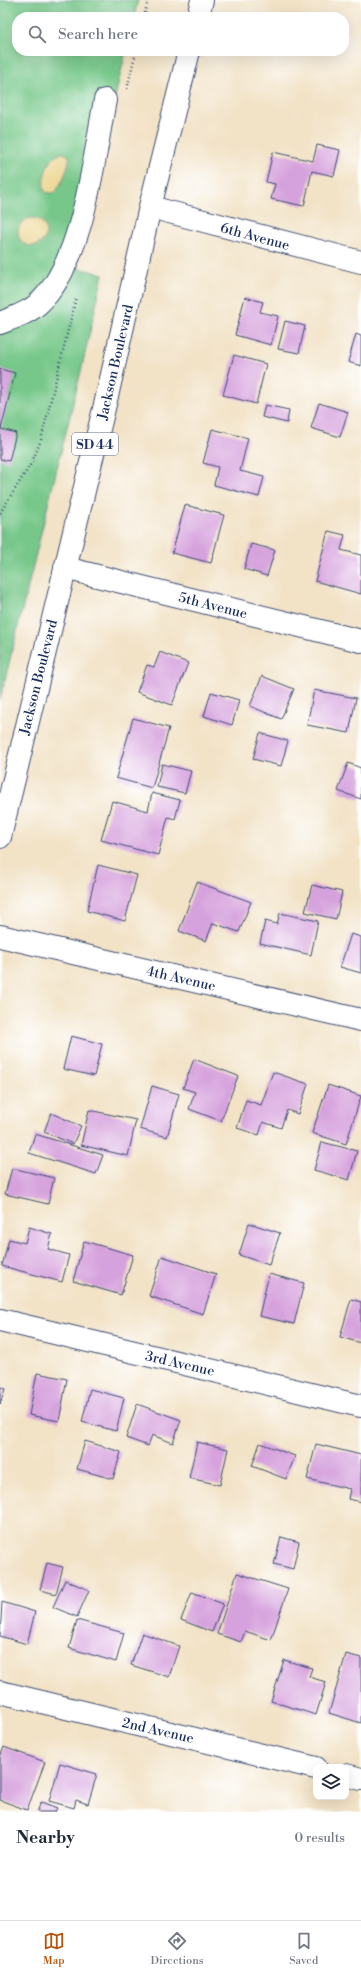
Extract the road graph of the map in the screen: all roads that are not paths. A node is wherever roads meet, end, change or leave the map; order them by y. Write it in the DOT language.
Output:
graph roads {
  1 [pos="202,0"];
  2 [pos="199,12"];
  3 [pos="188,56"];
  4 [pos="106,100"];
  5 [pos="150,207"];
  6 [pos="361,262"];
  7 [pos="0,323"];
  8 [pos="65,568"];
  9 [pos="361,641"];
  10 [pos="0,837"];
  11 [pos="0,936"];
  12 [pos="361,1020"];
  13 [pos="0,1320"];
  14 [pos="361,1406"];
  15 [pos="0,1692"];
  16 [pos="313,1767"];
  17 [pos="349,1776"];
  18 [pos="361,1779"];
  1 -- 2 [label="street"];
  3 -- 5 [label="street, Jackson Boulevard / SD 44"];
  4 -- 7 [label="street"];
  5 -- 6 [label="street, 6th Avenue"];
  5 -- 8 [label="street, Jackson Boulevard / SD 44"];
  8 -- 9 [label="street, 5th Avenue"];
  8 -- 10 [label="street, Jackson Boulevard / SD 44"];
  11 -- 12 [label="street, 4th Avenue"];
  13 -- 14 [label="street, 3rd Avenue"];
  15 -- 16 [label="street, 2nd Avenue"];
  17 -- 18 [label="street"];
}
